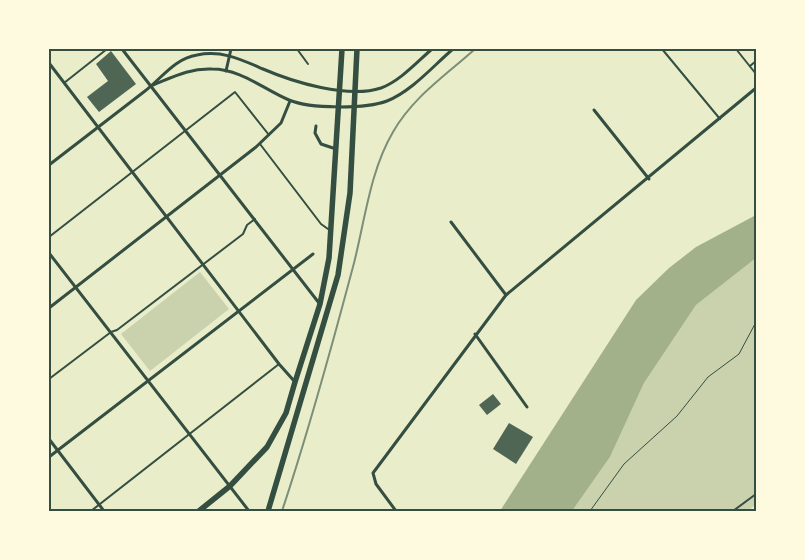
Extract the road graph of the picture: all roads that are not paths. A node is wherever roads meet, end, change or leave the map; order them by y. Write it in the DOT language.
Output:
graph roads {
  1 [pos="107,49"];
  2 [pos="122,49"];
  3 [pos="231,49"];
  4 [pos="297,49"];
  5 [pos="342,49"];
  6 [pos="357,49"];
  7 [pos="432,49"];
  8 [pos="452,49"];
  9 [pos="662,49"];
  10 [pos="736,49"];
  11 [pos="229,54"];
  12 [pos="756,61"];
  13 [pos="49,63"];
  14 [pos="308,64"];
  15 [pos="750,66"];
  16 [pos="226,71"];
  17 [pos="756,74"];
  18 [pos="64,83"];
  19 [pos="151,86"];
  20 [pos="756,88"];
  21 [pos="340,89"];
  22 [pos="355,91"];
  23 [pos="290,101"];
  24 [pos="339,106"];
  25 [pos="354,106"];
  26 [pos="594,110"];
  27 [pos="720,118"];
  28 [pos="316,126"];
  29 [pos="98,127"];
  30 [pos="185,131"];
  31 [pos="269,135"];
  32 [pos="260,144"];
  33 [pos="337,149"];
  34 [pos="49,165"];
  35 [pos="132,172"];
  36 [pos="220,175"];
  37 [pos="649,178"];
  38 [pos="167,217"];
  39 [pos="255,219"];
  40 [pos="451,222"];
  41 [pos="332,232"];
  42 [pos="49,237"];
  43 [pos="49,253"];
  44 [pos="313,254"];
  45 [pos="203,264"];
  46 [pos="293,270"];
  47 [pos="76,287"];
  48 [pos="506,294"];
  49 [pos="320,304"];
  50 [pos="49,308"];
  51 [pos="239,312"];
  52 [pos="111,332"];
  53 [pos="475,334"];
  54 [pos="279,364"];
  55 [pos="49,379"];
  56 [pos="148,379"];
  57 [pos="295,382"];
  58 [pos="527,407"];
  59 [pos="189,432"];
  60 [pos="49,439"];
  61 [pos="58,450"];
  62 [pos="49,457"];
  63 [pos="230,486"];
  64 [pos="756,494"];
  65 [pos="99,505"];
  66 [pos="739,510"];
  67 [pos="91,511"];
  68 [pos="104,511"];
  69 [pos="199,511"];
  70 [pos="250,511"];
  71 [pos="268,511"];
  72 [pos="396,511"];
  73 [pos="733,511"];
  1 -- 18 [label="lane"];
  2 -- 19 [label="street"];
  3 -- 11 [label="street"];
  4 -- 14 [label="lane"];
  5 -- 21 [label="highway"];
  6 -- 22 [label="highway"];
  7 -- 22 [label="street"];
  8 -- 25 [label="street"];
  9 -- 27 [label="lane"];
  10 -- 15 [label="lane"];
  11 -- 16 [label="street"];
  11 -- 19 [label="street"];
  11 -- 21 [label="street"];
  12 -- 15 [label="lane"];
  13 -- 18 [label="street"];
  15 -- 17 [label="lane"];
  16 -- 19 [label="street"];
  16 -- 23 [label="street"];
  18 -- 29 [label="street"];
  19 -- 29 [label="street"];
  19 -- 30 [label="street"];
  20 -- 27 [label="street"];
  21 -- 22 [label="street"];
  21 -- 24 [label="highway"];
  22 -- 25 [label="highway"];
  23 -- 24 [label="street"];
  23 -- 31 [label="street"];
  24 -- 25 [label="street"];
  24 -- 33 [label="highway"];
  25 -- 71 [label="highway"];
  26 -- 37 [label="street"];
  27 -- 37 [label="street"];
  28 -- 33 [label="street"];
  29 -- 34 [label="street"];
  29 -- 35 [label="street"];
  30 -- 31 [label="lane"];
  30 -- 35 [label="lane"];
  30 -- 36 [label="street"];
  31 -- 32 [label="street"];
  32 -- 36 [label="street"];
  32 -- 41 [label="lane"];
  33 -- 41 [label="highway"];
  35 -- 38 [label="street"];
  35 -- 42 [label="lane"];
  36 -- 38 [label="street"];
  36 -- 39 [label="street"];
  37 -- 48 [label="street"];
  38 -- 45 [label="street"];
  38 -- 47 [label="street"];
  39 -- 45 [label="lane"];
  39 -- 46 [label="street"];
  40 -- 48 [label="street"];
  41 -- 49 [label="highway"];
  43 -- 47 [label="street"];
  44 -- 46 [label="street"];
  45 -- 51 [label="street"];
  45 -- 52 [label="lane"];
  46 -- 49 [label="street"];
  46 -- 51 [label="street"];
  47 -- 50 [label="street"];
  47 -- 52 [label="street"];
  48 -- 53 [label="street"];
  49 -- 57 [label="highway"];
  51 -- 54 [label="street"];
  51 -- 56 [label="street"];
  52 -- 55 [label="lane"];
  52 -- 56 [label="street"];
  53 -- 58 [label="street"];
  53 -- 72 [label="street"];
  54 -- 57 [label="street"];
  54 -- 59 [label="lane"];
  56 -- 59 [label="street"];
  56 -- 61 [label="street"];
  57 -- 63 [label="highway"];
  59 -- 63 [label="street"];
  59 -- 65 [label="lane"];
  60 -- 61 [label="street"];
  61 -- 62 [label="street"];
  61 -- 65 [label="street"];
  63 -- 69 [label="highway"];
  63 -- 70 [label="street"];
  64 -- 66 [label="lane"];
  65 -- 67 [label="lane"];
  65 -- 68 [label="street"];
  66 -- 73 [label="lane"];
}
